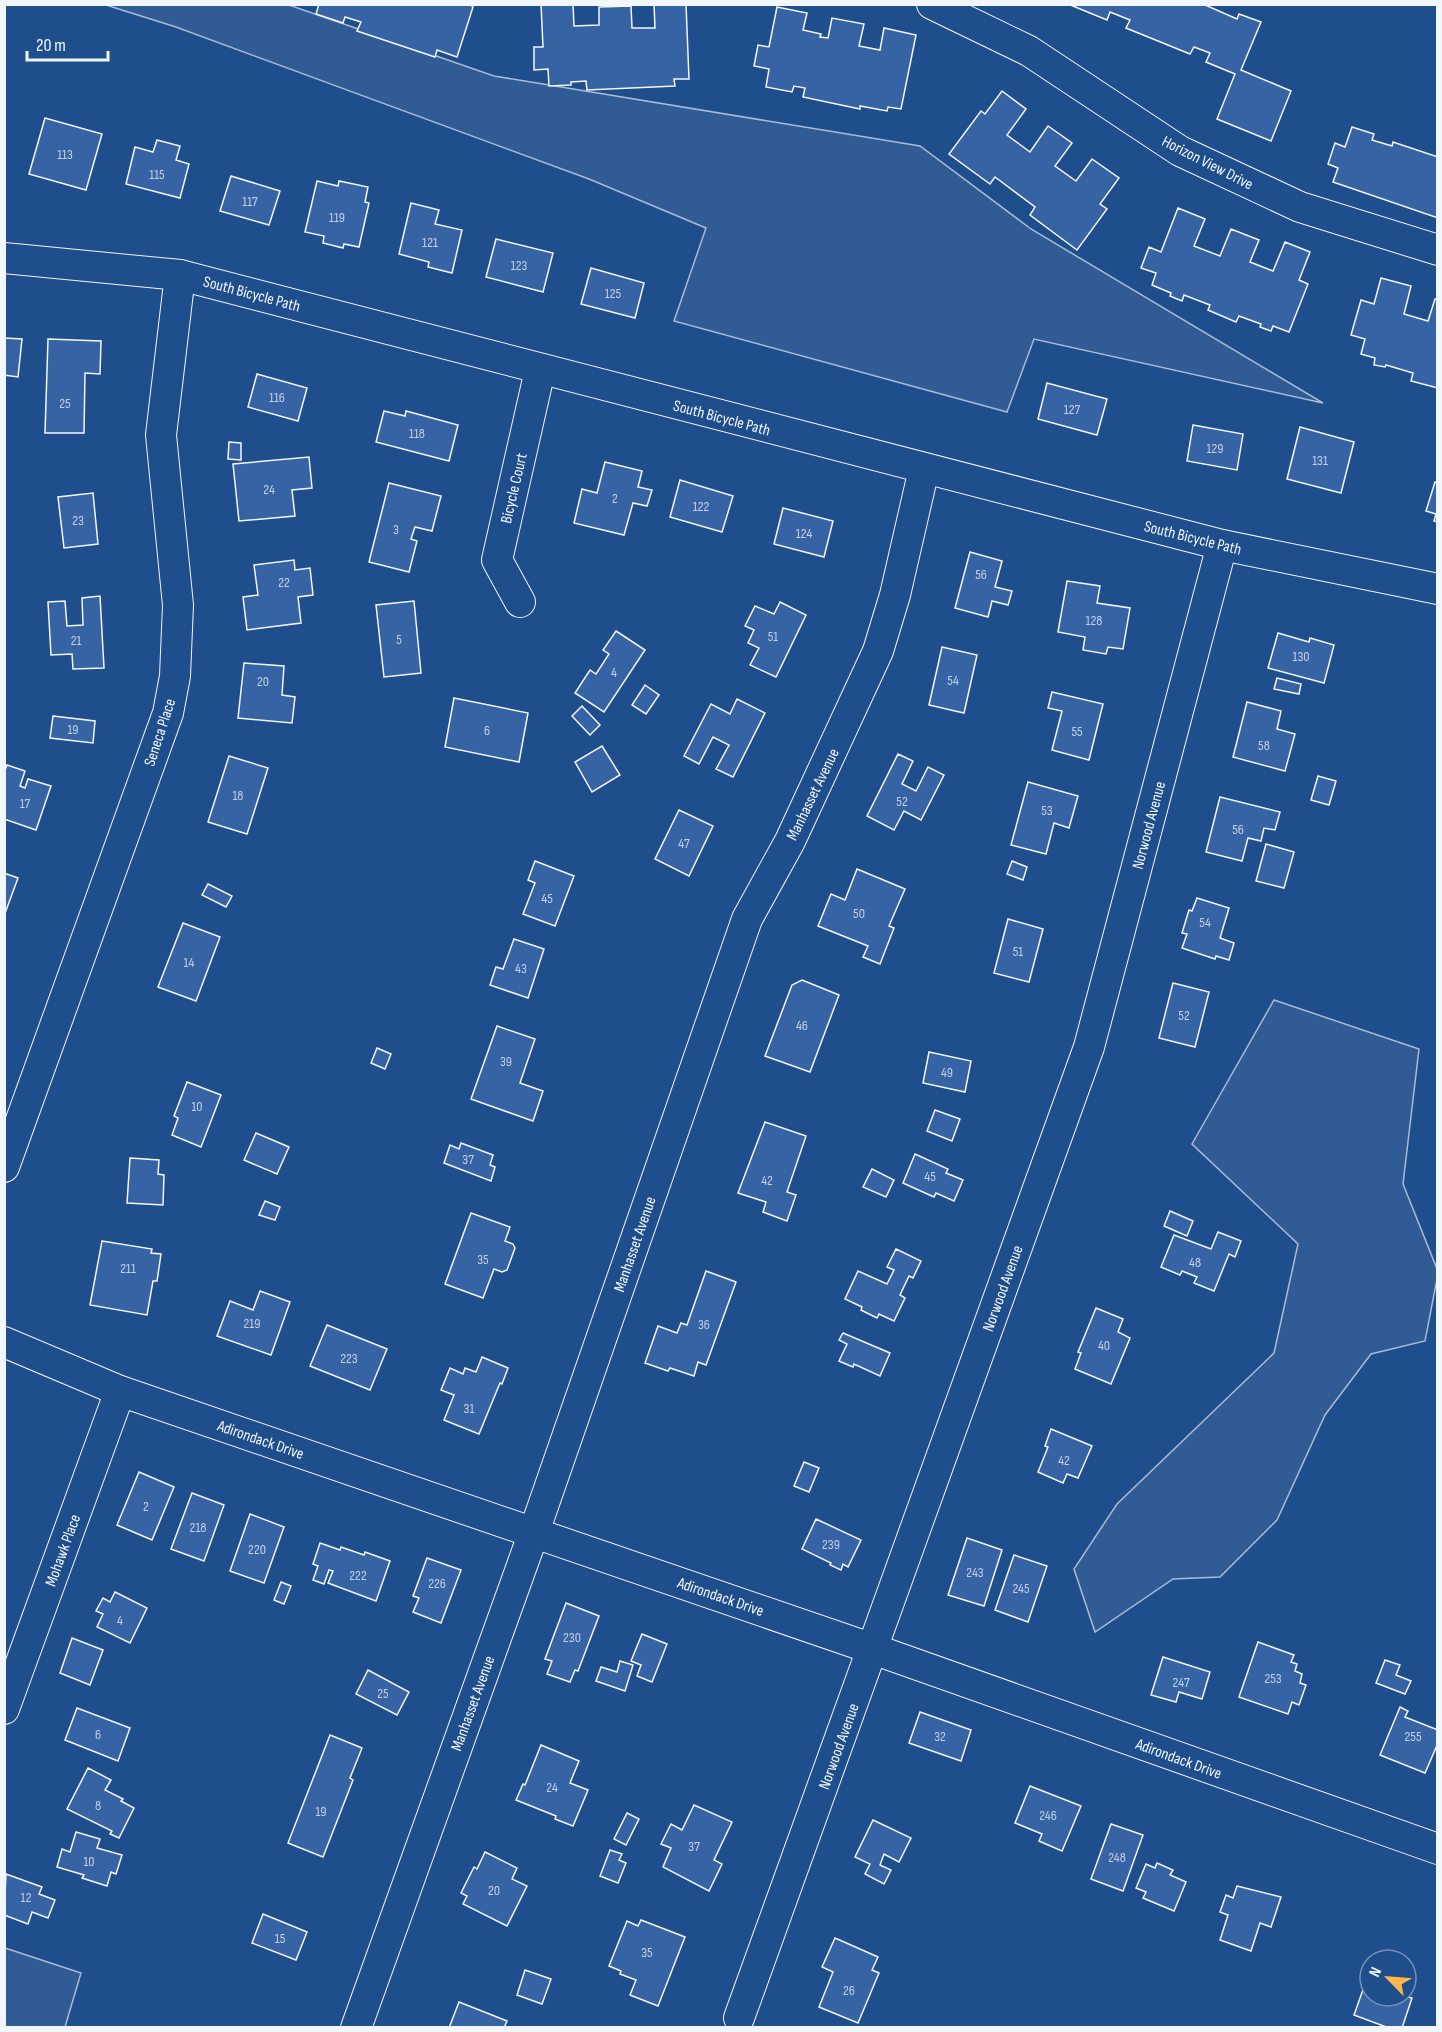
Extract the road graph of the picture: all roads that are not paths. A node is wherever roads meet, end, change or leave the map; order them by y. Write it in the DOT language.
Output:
graph roads {
  1 [pos="932,4"];
  2 [pos="1437,250"];
  3 [pos="4,258"];
  4 [pos="180,275"];
  5 [pos="540,369"];
  6 [pos="924,469"];
  7 [pos="1222,545"];
  8 [pos="1437,589"];
  9 [pos="520,602"];
  10 [pos="4,1167"];
  11 [pos="4,1342"];
  12 [pos="120,1390"];
  13 [pos="534,1532"];
  14 [pos="873,1649"];
  15 [pos="4,1709"];
  16 [pos="1437,1849"];
  17 [pos="739,2018"];
  18 [pos="356,2028"];
  1 -- 2 [label="street, Horizon View Drive"];
  3 -- 4 [label="street, South Bicycle Path"];
  4 -- 5 [label="street, South Bicycle Path"];
  4 -- 10 [label="street, Seneca Place"];
  5 -- 6 [label="street, South Bicycle Path"];
  5 -- 9 [label="street, Bicycle Court"];
  6 -- 7 [label="street, South Bicycle Path"];
  6 -- 13 [label="street, Manhasset Avenue"];
  7 -- 8 [label="street, South Bicycle Path"];
  7 -- 14 [label="street, Norwood Avenue"];
  11 -- 12 [label="street, Adirondack Drive"];
  12 -- 13 [label="street, Adirondack Drive"];
  12 -- 15 [label="street, Mohawk Place"];
  13 -- 14 [label="street, Adirondack Drive"];
  13 -- 18 [label="street, Manhasset Avenue"];
  14 -- 16 [label="street, Adirondack Drive"];
  14 -- 17 [label="street, Norwood Avenue"];
}
